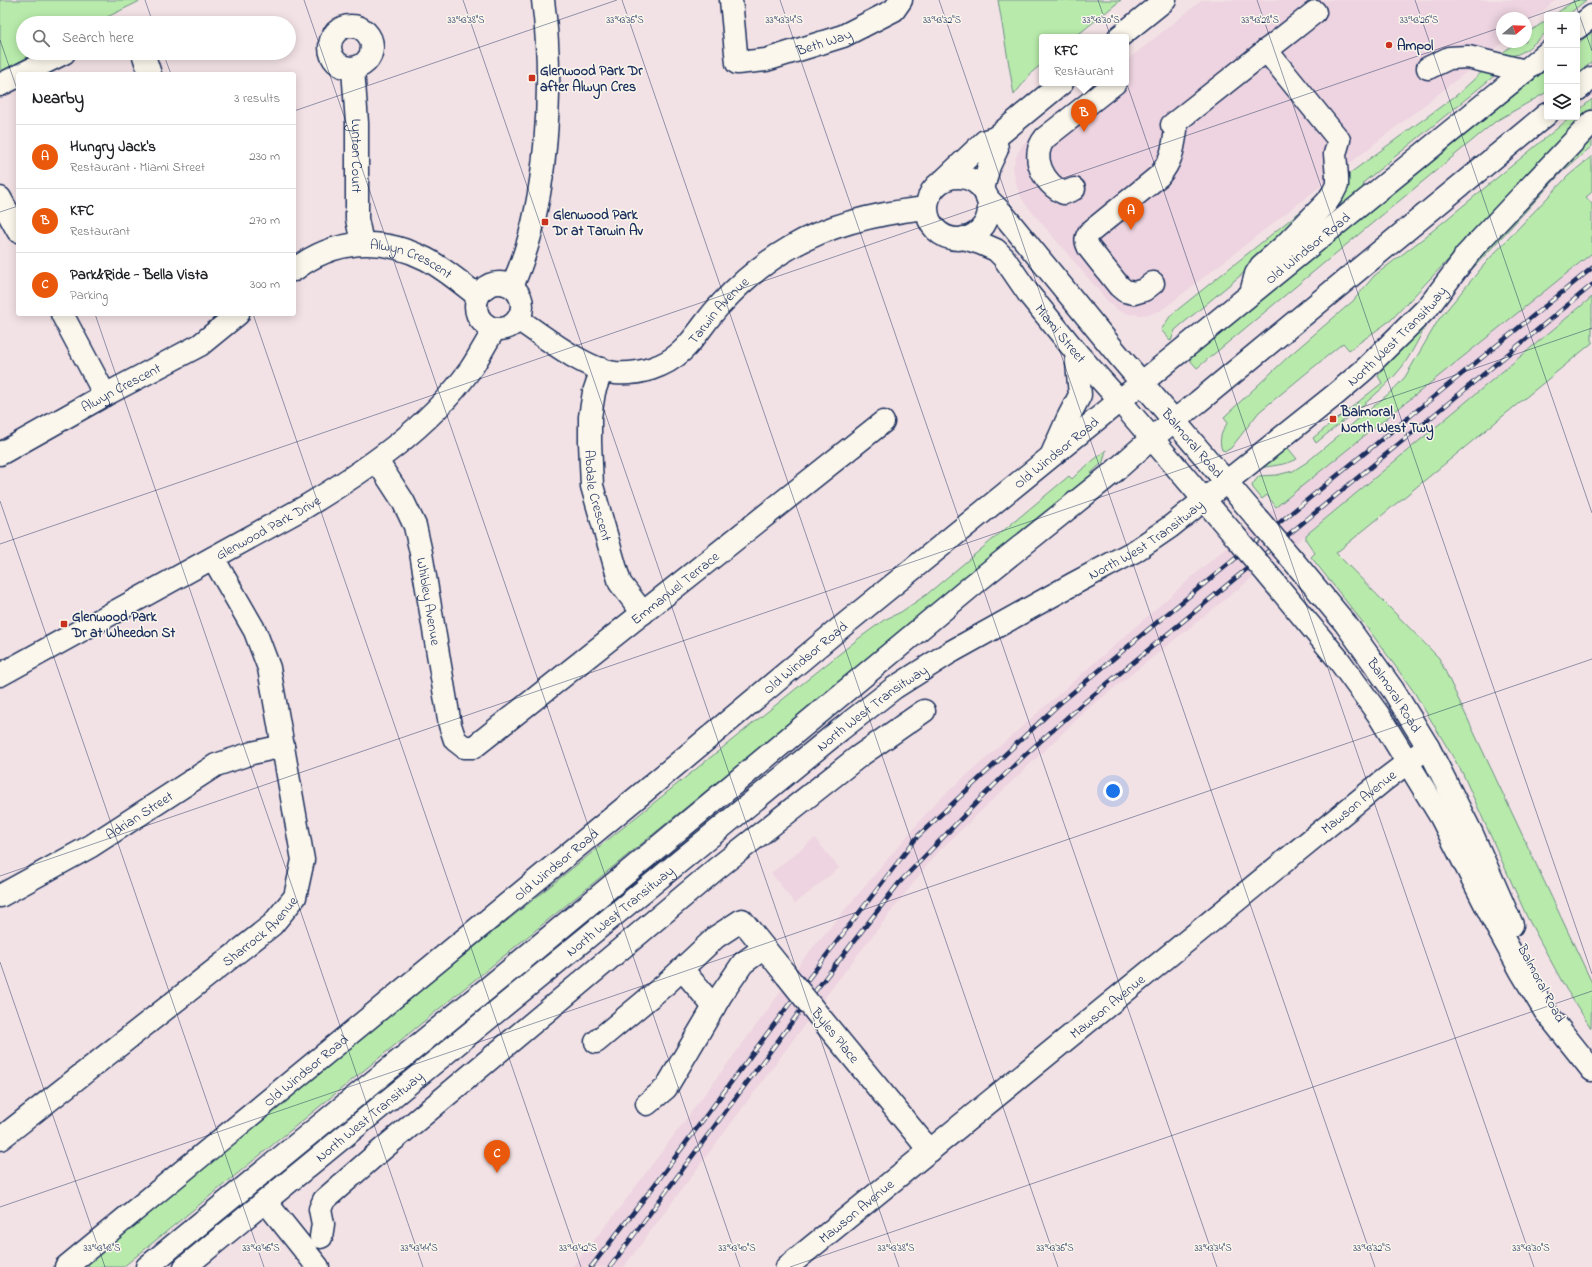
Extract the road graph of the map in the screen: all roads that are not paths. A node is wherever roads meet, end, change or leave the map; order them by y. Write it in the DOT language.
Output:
graph roads {
  1 [pos="543,0"];
  2 [pos="731,0"];
  3 [pos="901,0"];
  4 [pos="1165,0"];
  5 [pos="1315,12"];
  6 [pos="1592,16"];
  7 [pos="1580,26"];
  8 [pos="1123,34"];
  9 [pos="1266,50"];
  10 [pos="1544,55"];
  11 [pos="50,60"];
  12 [pos="145,60"];
  13 [pos="1428,68"];
  14 [pos="353,69"];
  15 [pos="1525,71"];
  16 [pos="26,72"];
  17 [pos="149,72"];
  18 [pos="16,77"];
  19 [pos="1592,78"];
  20 [pos="0,85"];
  21 [pos="1058,86"];
  22 [pos="1111,86"];
  23 [pos="1580,88"];
  24 [pos="1544,116"];
  25 [pos="1592,122"];
  26 [pos="995,138"];
  27 [pos="945,179"];
  28 [pos="1074,189"];
  29 [pos="985,194"];
  30 [pos="0,198"];
  31 [pos="926,208"];
  32 [pos="16,227"];
  33 [pos="964,238"];
  34 [pos="362,244"];
  35 [pos="296,268"];
  36 [pos="1154,284"];
  37 [pos="512,286"];
  38 [pos="1251,293"];
  39 [pos="478,296"];
  40 [pos="63,316"];
  41 [pos="236,316"];
  42 [pos="518,319"];
  43 [pos="495,329"];
  44 [pos="1076,352"];
  45 [pos="602,369"];
  46 [pos="1142,382"];
  47 [pos="105,395"];
  48 [pos="1120,401"];
  49 [pos="1174,421"];
  50 [pos="883,422"];
  51 [pos="1151,439"];
  52 [pos="0,454"];
  53 [pos="1050,457"];
  54 [pos="377,461"];
  55 [pos="1223,478"];
  56 [pos="1200,496"];
  57 [pos="213,558"];
  58 [pos="643,612"];
  59 [pos="1,672"];
  60 [pos="924,712"];
  61 [pos="283,746"];
  62 [pos="464,747"];
  63 [pos="1428,747"];
  64 [pos="1408,762"];
  65 [pos="0,896"];
  66 [pos="764,948"];
  67 [pos="682,969"];
  68 [pos="714,1007"];
  69 [pos="596,1042"];
  70 [pos="1585,1062"];
  71 [pos="646,1104"];
  72 [pos="0,1139"];
  73 [pos="930,1151"];
  74 [pos="266,1202"];
  75 [pos="322,1237"];
  76 [pos="66,1267"];
  77 [pos="147,1267"];
  78 [pos="185,1267"];
  79 [pos="318,1267"];
  80 [pos="787,1267"];
  1 -- 37 [label="main road"];
  2 -- 3 [label="main road, Beth Way"];
  4 -- 8 [label="main road"];
  5 -- 9 [label="main road"];
  6 -- 7 [label="main road"];
  9 -- 36 [label="main road"];
  9 -- 38 [label="main road"];
  10 -- 15 [label="main road, Old Windsor Road"];
  11 -- 16 [label="main road"];
  12 -- 17 [label="main road"];
  13 -- 15 [label="main road"];
  14 -- 34 [label="main road, Lynton Court"];
  15 -- 38 [label="main road, Old Windsor Road"];
  18 -- 20 [label="main road"];
  19 -- 23 [label="main road"];
  21 -- 26 [label="main road"];
  22 -- 28 [label="main road"];
  24 -- 49 [label="main road"];
  25 -- 55 [label="main road, North West Transitway"];
  26 -- 27 [label="main road"];
  26 -- 29 [label="main road"];
  27 -- 29 [label="main road"];
  27 -- 31 [label="main road"];
  29 -- 33 [label="main road"];
  29 -- 46 [label="main road"];
  30 -- 32 [label="main road"];
  31 -- 33 [label="main road"];
  31 -- 45 [label="main road, Tarwin Avenue"];
  33 -- 44 [label="main road, Miami Street"];
  34 -- 35 [label="main road, Alwyn Crescent"];
  34 -- 39 [label="main road, Alwyn Crescent"];
  37 -- 39 [label="main road"];
  37 -- 42 [label="main road"];
  38 -- 46 [label="main road, Old Windsor Road"];
  39 -- 43 [label="main road"];
  40 -- 47 [label="main road"];
  41 -- 47 [label="main road, Alwyn Crescent"];
  42 -- 43 [label="main road"];
  42 -- 45 [label="main road, Tarwin Avenue"];
  43 -- 54 [label="main road, Glenwood Park Drive"];
  44 -- 48 [label="main road, Miami Street"];
  44 -- 53 [label="main road"];
  45 -- 58 [label="main road, Abdale Crescent"];
  46 -- 48 [label="main road, Old Windsor Road"];
  46 -- 49 [label="main road, Balmoral Road"];
  47 -- 52 [label="main road, Alwyn Crescent"];
  48 -- 51 [label="main road, Miami Street"];
  48 -- 53 [label="main road, Old Windsor Road"];
  49 -- 51 [label="main road"];
  49 -- 55 [label="main road, Balmoral Road"];
  50 -- 58 [label="main road, Emmanuel Terrace"];
  51 -- 56 [label="main road, Balmoral Road"];
  51 -- 77 [label="main road"];
  53 -- 76 [label="main road, Old Windsor Road"];
  54 -- 57 [label="main road, Glenwood Park Drive"];
  54 -- 62 [label="main road, Whibley Avenue"];
  55 -- 56 [label="main road, North West Transitway"];
  55 -- 63 [label="main road, Balmoral Road, bridge"];
  56 -- 64 [label="main road, Balmoral Road, bridge"];
  56 -- 74 [label="main road, North West Transitway"];
  57 -- 59 [label="main road, Glenwood Park Drive"];
  57 -- 61 [label="main road, Sharrock Avenue"];
  58 -- 62 [label="main road, Emmanuel Terrace"];
  60 -- 75 [label="main road"];
  61 -- 65 [label="main road, Adrian Street"];
  61 -- 72 [label="main road, Sharrock Avenue"];
  63 -- 64 [label="main road, Mawson Avenue"];
  63 -- 70 [label="main road, Balmoral Road"];
  64 -- 70 [label="main road, Balmoral Road"];
  64 -- 73 [label="main road, Mawson Avenue"];
  66 -- 67 [label="main road, Byles Place"];
  66 -- 68 [label="main road"];
  66 -- 73 [label="main road, Byles Place, bridge"];
  67 -- 68 [label="main road"];
  67 -- 69 [label="main road"];
  68 -- 71 [label="main road"];
  73 -- 80 [label="main road, Mawson Avenue"];
  74 -- 78 [label="main road, North West Transitway"];
  74 -- 79 [label="main road"];
}
